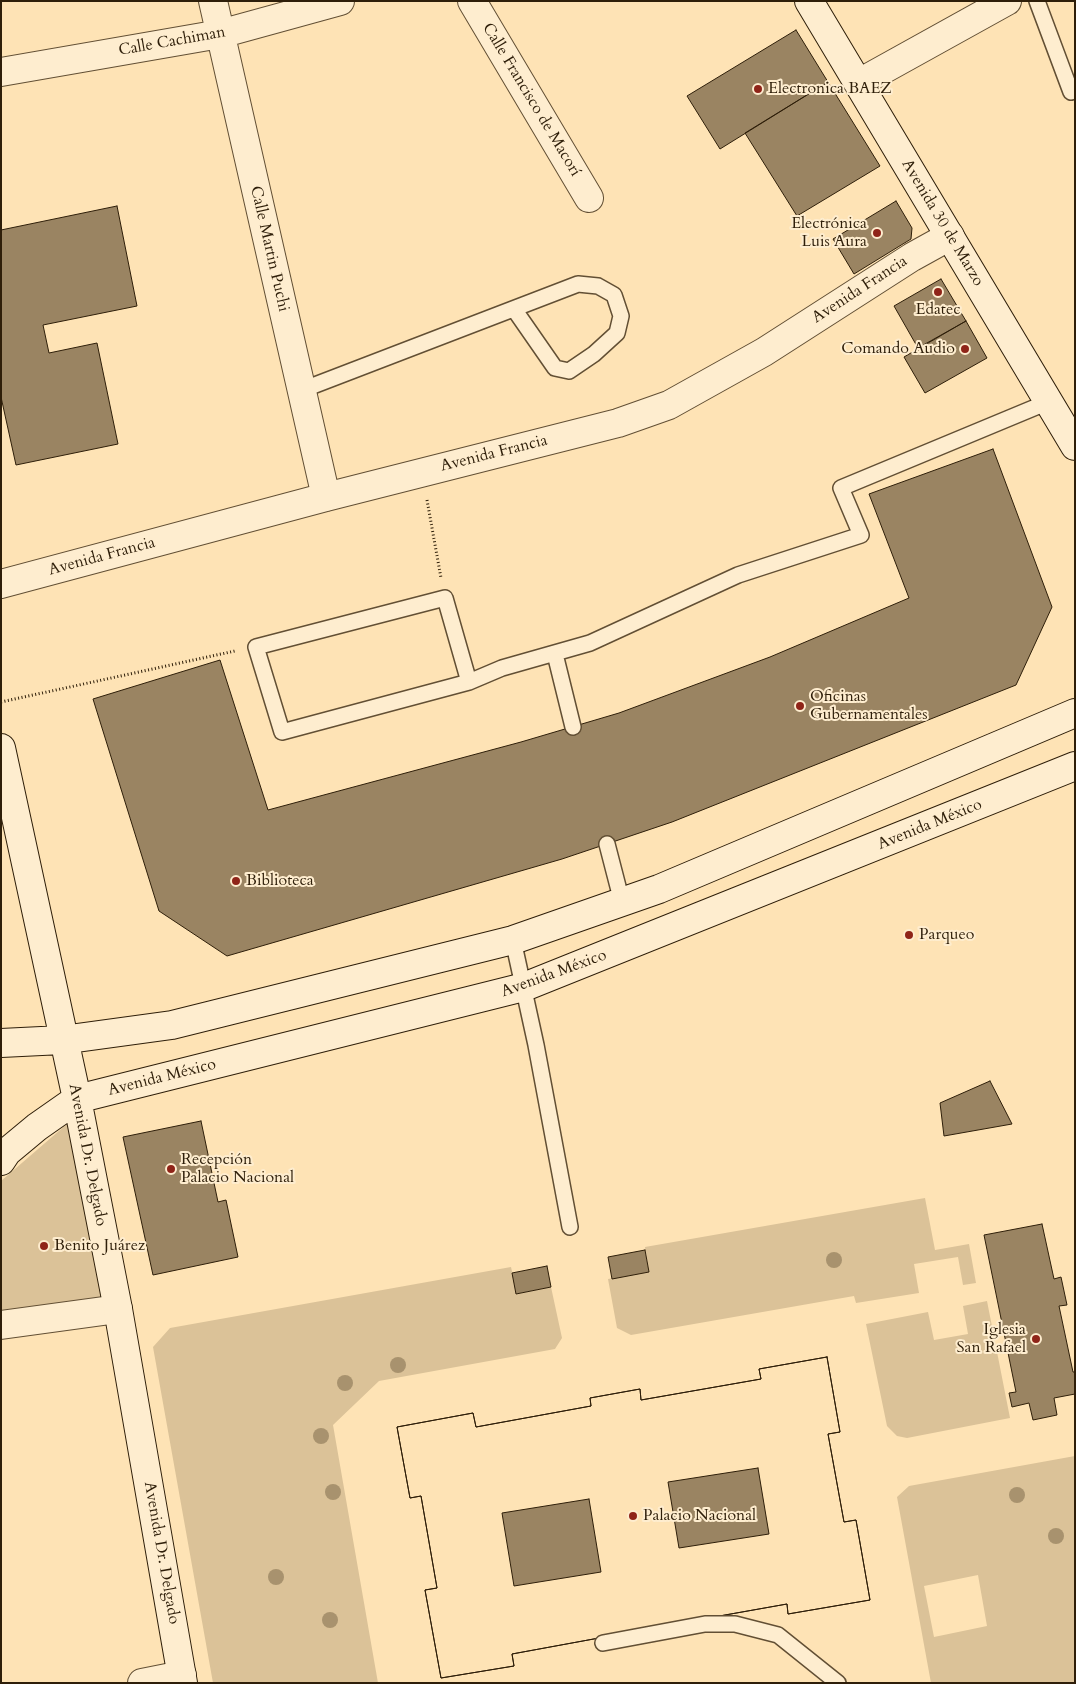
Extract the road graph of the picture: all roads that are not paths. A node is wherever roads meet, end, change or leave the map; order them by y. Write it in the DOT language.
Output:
graph roads {
  1 [pos="213,1"];
  2 [pos="340,1"];
  3 [pos="472,1"];
  4 [pos="809,1"];
  5 [pos="1007,1"];
  6 [pos="1037,1"];
  7 [pos="220,34"];
  8 [pos="1,72"];
  9 [pos="859,83"];
  10 [pos="1071,92"];
  11 [pos="589,198"];
  12 [pos="950,236"];
  13 [pos="514,309"];
  14 [pos="302,390"];
  15 [pos="1048,402"];
  16 [pos="1075,446"];
  17 [pos="326,497"];
  18 [pos="1,584"];
  19 [pos="555,654"];
  20 [pos="469,682"];
  21 [pos="1075,713"];
  22 [pos="573,727"];
  23 [pos="1,748"];
  24 [pos="1075,766"];
  25 [pos="607,844"];
  26 [pos="622,902"];
  27 [pos="513,940"];
  28 [pos="524,987"];
  29 [pos="62,1040"];
  30 [pos="1,1043"];
  31 [pos="76,1099"];
  32 [pos="1,1161"];
  33 [pos="570,1227"];
  34 [pos="118,1309"];
  35 [pos="1,1325"];
  36 [pos="603,1643"];
  37 [pos="183,1679"];
  38 [pos="142,1683"];
  39 [pos="838,1683"];
  1 -- 7 [label="main road, Calle Martin Puchi"];
  2 -- 7 [label="main road, Calle Cachiman"];
  3 -- 11 [label="main road, Calle Francisco de Macorí"];
  4 -- 9 [label="main road, Avenida 30 de Marzo"];
  5 -- 9 [label="main road"];
  6 -- 10 [label="lane"];
  7 -- 8 [label="main road, Calle Cachiman"];
  7 -- 14 [label="main road, Calle Martin Puchi"];
  9 -- 12 [label="main road, Avenida 30 de Marzo"];
  12 -- 15 [label="main road, Avenida 30 de Marzo"];
  12 -- 17 [label="main road, Avenida Francia"];
  13 -- 13 [label="lane"];
  13 -- 14 [label="lane"];
  14 -- 17 [label="main road, Calle Martin Puchi"];
  15 -- 16 [label="main road, Avenida 30 de Marzo"];
  15 -- 19 [label="lane"];
  17 -- 18 [label="main road, Avenida Francia"];
  19 -- 20 [label="lane"];
  19 -- 22 [label="lane"];
  20 -- 20 [label="lane"];
  21 -- 26 [label="main road"];
  23 -- 29 [label="main road, Avenida Dr. Delgado"];
  24 -- 28 [label="main road, Avenida México"];
  25 -- 26 [label="lane"];
  26 -- 27 [label="main road"];
  27 -- 28 [label="lane"];
  27 -- 29 [label="main road"];
  28 -- 31 [label="main road, Avenida México"];
  28 -- 33 [label="lane"];
  29 -- 30 [label="main road"];
  29 -- 31 [label="main road, Avenida Dr. Delgado"];
  31 -- 32 [label="main road, Avenida México"];
  31 -- 34 [label="main road, Avenida Dr. Delgado"];
  34 -- 35 [label="main road"];
  34 -- 37 [label="main road, Avenida Dr. Delgado"];
  36 -- 39 [label="lane"];
  37 -- 38 [label="main road"];
}
